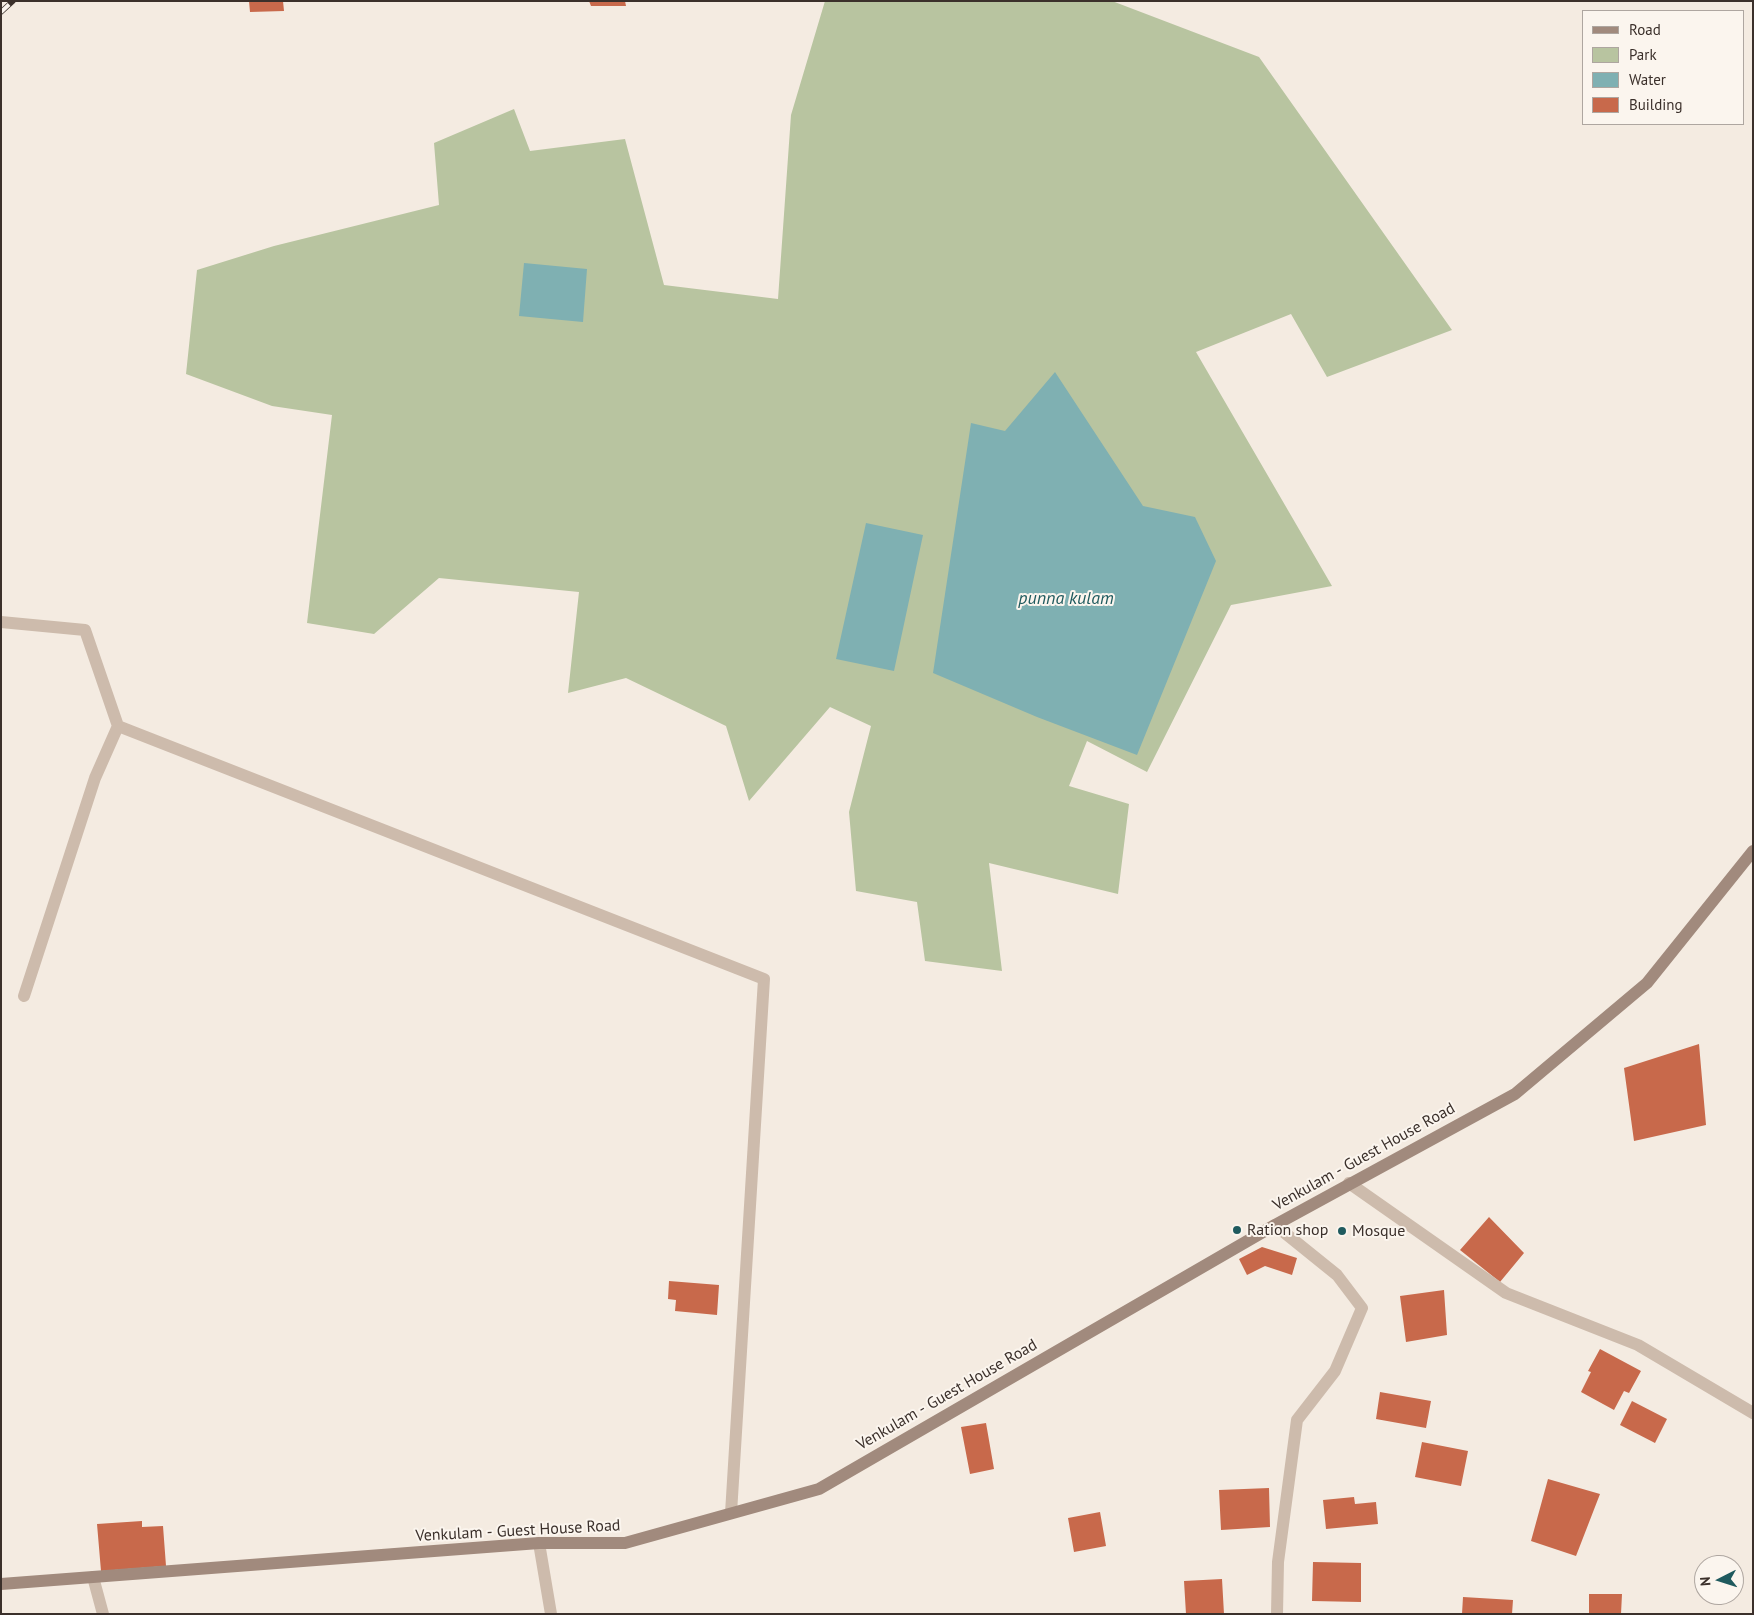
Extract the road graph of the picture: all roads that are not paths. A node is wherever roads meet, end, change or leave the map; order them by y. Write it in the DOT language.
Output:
graph roads {
  1 [pos="1,622"];
  2 [pos="118,726"];
  3 [pos="1753,850"];
  4 [pos="24,996"];
  5 [pos="1349,1183"];
  6 [pos="1275,1225"];
  7 [pos="1753,1413"];
  8 [pos="731,1514"];
  9 [pos="539,1543"];
  10 [pos="93,1577"];
  11 [pos="1,1584"];
  12 [pos="103,1614"];
  13 [pos="551,1614"];
  14 [pos="1277,1614"];
  1 -- 2 [label="street"];
  2 -- 4 [label="street"];
  2 -- 8 [label="street"];
  3 -- 5 [label="main road, Venkulam - Guest House Road"];
  5 -- 6 [label="main road, Venkulam - Guest House Road"];
  5 -- 7 [label="street"];
  6 -- 8 [label="main road, Venkulam - Guest House Road"];
  6 -- 14 [label="street"];
  8 -- 9 [label="main road, Venkulam - Guest House Road"];
  9 -- 10 [label="main road, Venkulam - Guest House Road"];
  9 -- 13 [label="street"];
  10 -- 11 [label="main road, Venkulam - Guest House Road"];
  10 -- 12 [label="street"];
}
